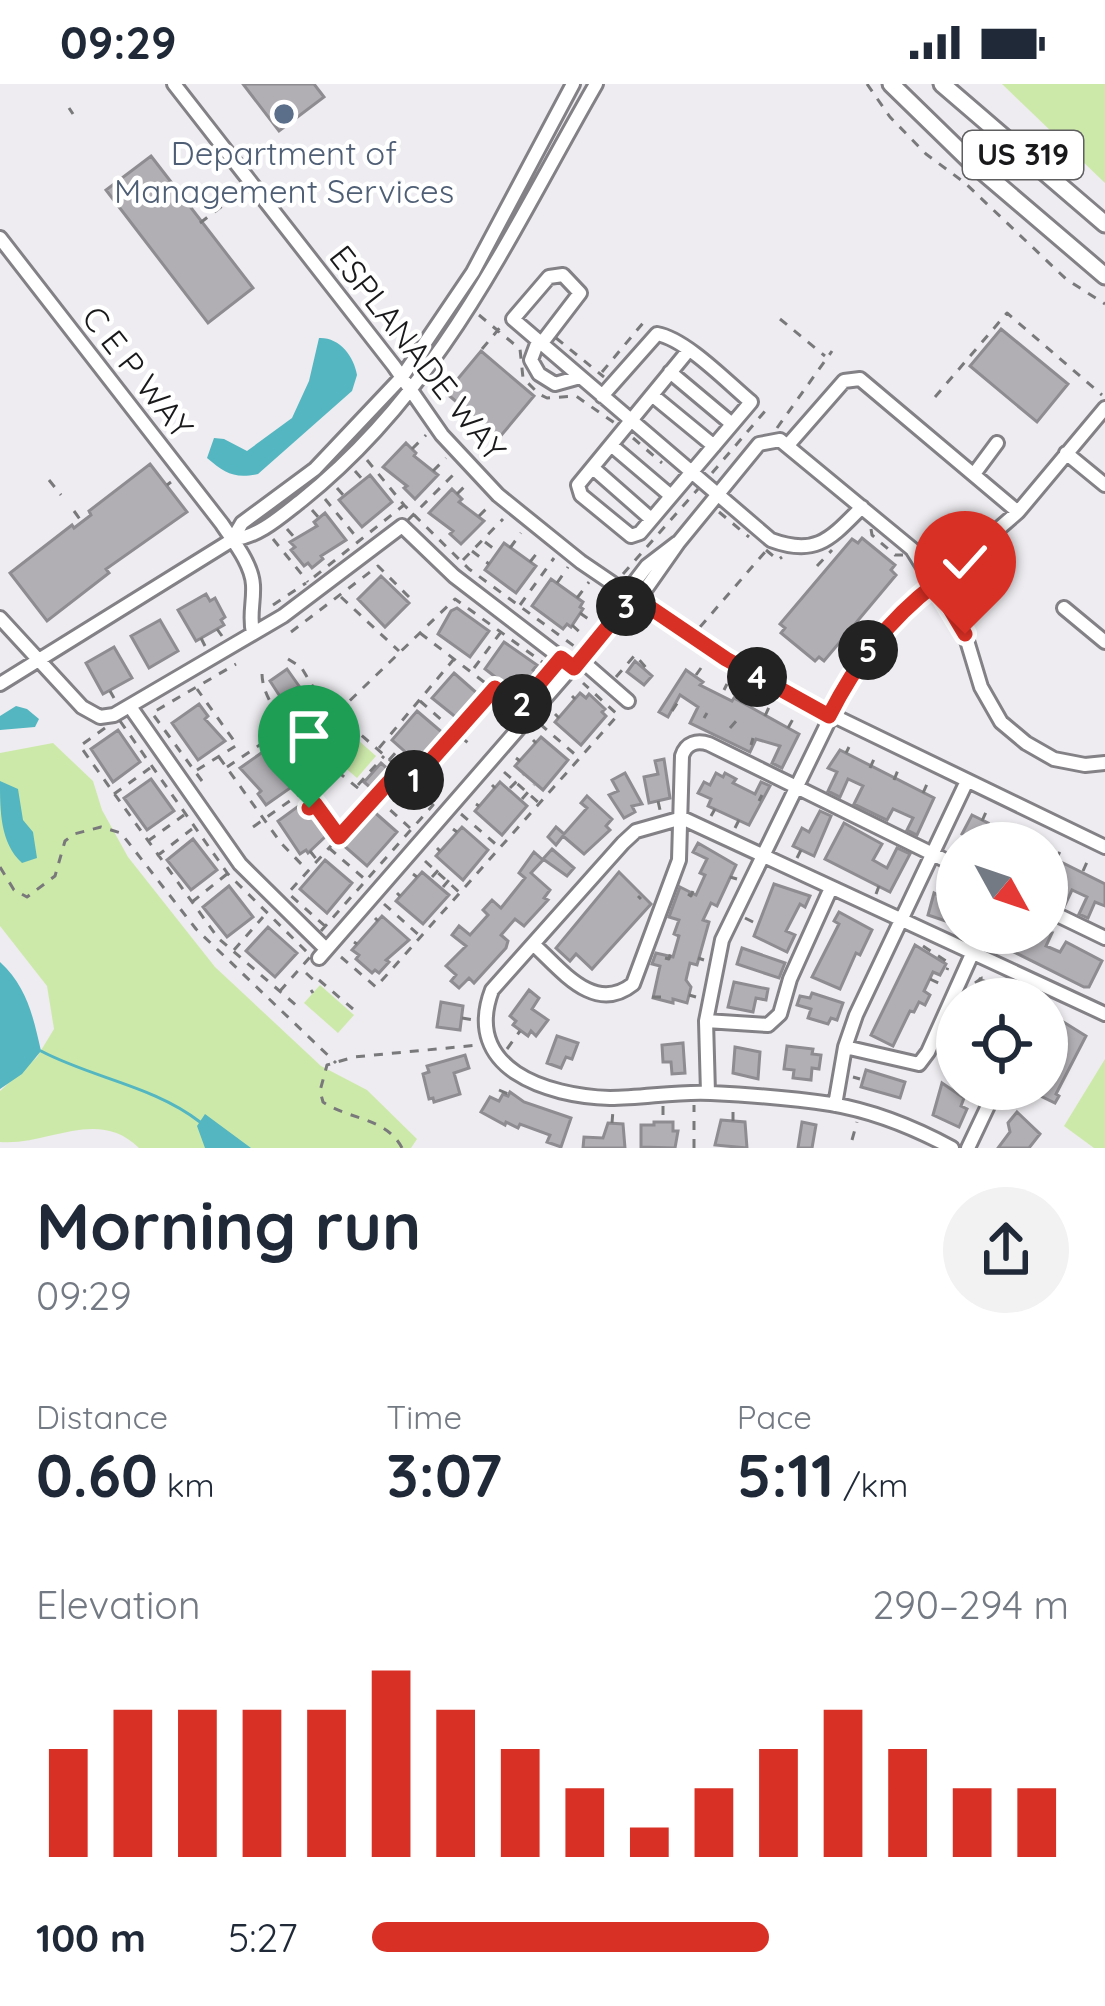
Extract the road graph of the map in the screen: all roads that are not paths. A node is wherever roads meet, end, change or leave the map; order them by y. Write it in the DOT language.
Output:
graph roads {
  1 [pos="174,84"];
  2 [pos="891,84"];
  3 [pos="942,84"];
  4 [pos="570,85"];
  5 [pos="593,90"];
  6 [pos="1105,224"];
  7 [pos="0,238"];
  8 [pos="1105,276"];
  9 [pos="543,339"];
  10 [pos="688,351"];
  11 [pos="670,372"];
  12 [pos="402,377"];
  13 [pos="580,377"];
  14 [pos="411,391"];
  15 [pos="652,394"];
  16 [pos="602,396"];
  17 [pos="1104,401"];
  18 [pos="732,424"];
  19 [pos="627,425"];
  20 [pos="997,443"];
  21 [pos="611,445"];
  22 [pos="714,446"];
  23 [pos="788,446"];
  24 [pos="1066,453"];
  25 [pos="593,468"];
  26 [pos="974,474"];
  27 [pos="687,477"];
  28 [pos="1105,485"];
  29 [pos="670,496"];
  30 [pos="713,498"];
  31 [pos="859,511"];
  32 [pos="1018,512"];
  33 [pos="651,519"];
  34 [pos="232,540"];
  35 [pos="935,584"];
  36 [pos="633,596"];
  37 [pos="1064,608"];
  38 [pos="0,618"];
  39 [pos="253,634"];
  40 [pos="1105,642"];
  41 [pos="38,659"];
  42 [pos="577,664"];
  43 [pos="0,684"];
  44 [pos="628,701"];
  45 [pos="131,708"];
  46 [pos="829,716"];
  47 [pos="1105,763"];
  48 [pos="967,781"];
  49 [pos="794,788"];
  50 [pos="682,818"];
  51 [pos="1105,847"];
  52 [pos="762,854"];
  53 [pos="932,854"];
  54 [pos="936,856"];
  55 [pos="831,888"];
  56 [pos="900,920"];
  57 [pos="1068,920"];
  58 [pos="936,937"];
  59 [pos="1105,938"];
  60 [pos="534,944"];
  61 [pos="972,954"];
  62 [pos="1014,978"];
  63 [pos="1068,1001"];
  64 [pos="1104,1011"];
  65 [pos="706,1022"];
  66 [pos="845,1047"];
  67 [pos="708,1093"];
  68 [pos="835,1105"];
  69 [pos="986,1110"];
  70 [pos="952,1148"];
  71 [pos="968,1148"];
  1 -- 12 [label="street, ESPLANADE WAY"];
  2 -- 8 [label="main road, US 319"];
  3 -- 6 [label="main road, US 319"];
  4 -- 5 [label="street"];
  4 -- 12 [label="street"];
  5 -- 14 [label="street"];
  7 -- 34 [label="street, C E P WAY"];
  9 -- 9 [label="street"];
  9 -- 13 [label="street"];
  9 -- 13 [label="street"];
  10 -- 11 [label="street"];
  10 -- 16 [label="street"];
  10 -- 18 [label="street"];
  11 -- 15 [label="street"];
  11 -- 18 [label="street"];
  12 -- 14 [label="street, ESPLANADE WAY"];
  12 -- 34 [label="street"];
  13 -- 16 [label="street"];
  14 -- 34 [label="street"];
  14 -- 36 [label="street, ESPLANADE WAY"];
  15 -- 19 [label="street"];
  15 -- 22 [label="street"];
  16 -- 19 [label="street"];
  17 -- 24 [label="street"];
  18 -- 22 [label="street"];
  19 -- 21 [label="street"];
  19 -- 27 [label="street"];
  20 -- 26 [label="street"];
  21 -- 25 [label="street"];
  21 -- 29 [label="street"];
  22 -- 27 [label="street"];
  23 -- 26 [label="street"];
  23 -- 30 [label="street"];
  23 -- 31 [label="street"];
  24 -- 28 [label="street"];
  24 -- 32 [label="street"];
  25 -- 33 [label="street"];
  25 -- 33 [label="street"];
  26 -- 32 [label="street"];
  27 -- 29 [label="street"];
  27 -- 30 [label="street"];
  29 -- 33 [label="street"];
  30 -- 31 [label="street"];
  30 -- 36 [label="street"];
  31 -- 35 [label="street"];
  32 -- 35 [label="street"];
  34 -- 39 [label="street, C E P WAY"];
  34 -- 41 [label="street"];
  35 -- 46 [label="street"];
  35 -- 47 [label="street"];
  36 -- 42 [label="street"];
  36 -- 46 [label="street, ESPLANADE WAY"];
  37 -- 40 [label="street"];
  38 -- 41 [label="street"];
  39 -- 42 [label="street"];
  39 -- 45 [label="street"];
  41 -- 43 [label="street"];
  41 -- 45 [label="street"];
  42 -- 44 [label="street"];
  42 -- 45 [label="street"];
  46 -- 48 [label="street, ESPLANADE WAY"];
  46 -- 49 [label="street"];
  48 -- 51 [label="street, ESPLANADE WAY"];
  48 -- 53 [label="street"];
  49 -- 50 [label="street"];
  49 -- 52 [label="street"];
  49 -- 53 [label="street"];
  50 -- 52 [label="street"];
  50 -- 60 [label="street"];
  50 -- 60 [label="street"];
  52 -- 55 [label="street"];
  52 -- 65 [label="street"];
  53 -- 54 [label="street"];
  53 -- 56 [label="street"];
  55 -- 56 [label="street"];
  55 -- 65 [label="street"];
  56 -- 58 [label="street"];
  56 -- 66 [label="street"];
  57 -- 59 [label="street"];
  60 -- 67 [label="street"];
  61 -- 62 [label="street"];
  61 -- 66 [label="street"];
  63 -- 64 [label="street"];
  65 -- 67 [label="street"];
  66 -- 68 [label="street"];
  67 -- 68 [label="street"];
  68 -- 70 [label="street"];
  69 -- 71 [label="street"];
}
